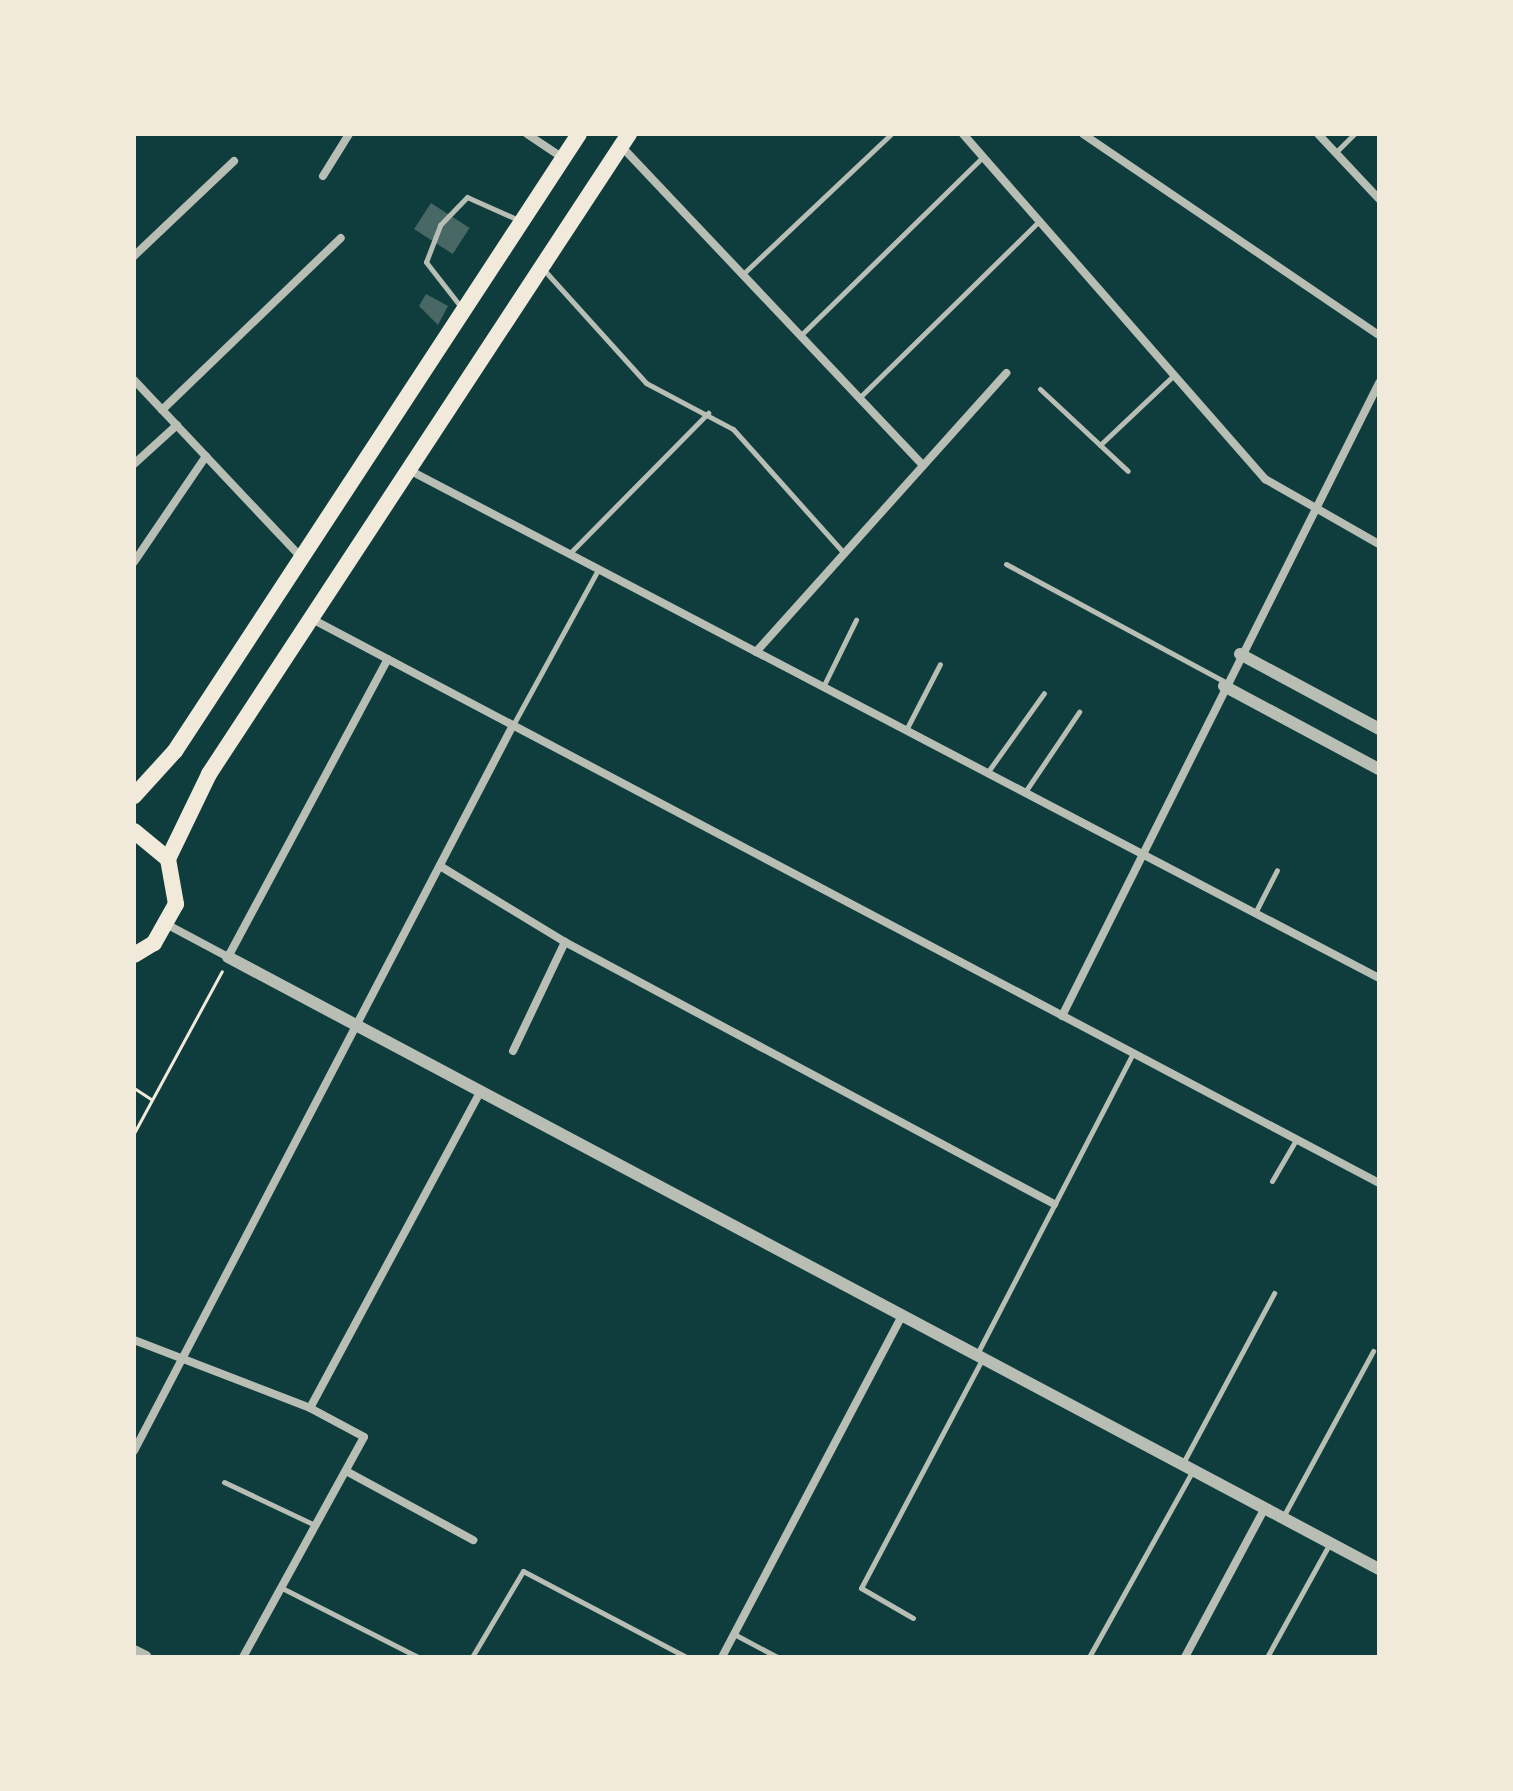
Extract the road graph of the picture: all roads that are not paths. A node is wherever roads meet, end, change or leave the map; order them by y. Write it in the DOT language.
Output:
graph roads {
  1 [pos="349,134"];
  2 [pos="527,134"];
  3 [pos="579,134"];
  4 [pos="891,134"];
  5 [pos="963,134"];
  6 [pos="1083,134"];
  7 [pos="1318,134"];
  8 [pos="1354,134"];
  9 [pos="625,140"];
  10 [pos="1335,153"];
  11 [pos="983,156"];
  12 [pos="563,158"];
  13 [pos="234,161"];
  14 [pos="323,176"];
  15 [pos="1379,199"];
  16 [pos="1041,219"];
  17 [pos="522,221"];
  18 [pos="341,238"];
  19 [pos="134,256"];
  20 [pos="542,267"];
  21 [pos="744,273"];
  22 [pos="463,310"];
  23 [pos="801,335"];
  24 [pos="1379,335"];
  25 [pos="1006,373"];
  26 [pos="1175,374"];
  27 [pos="134,380"];
  28 [pos="1379,383"];
  29 [pos="1040,389"];
  30 [pos="859,398"];
  31 [pos="162,410"];
  32 [pos="708,413"];
  33 [pos="177,425"];
  34 [pos="1100,445"];
  35 [pos="206,456"];
  36 [pos="134,464"];
  37 [pos="923,465"];
  38 [pos="408,470"];
  39 [pos="1128,471"];
  40 [pos="1314,510"];
  41 [pos="1379,544"];
  42 [pos="843,552"];
  43 [pos="570,554"];
  44 [pos="302,557"];
  45 [pos="134,562"];
  46 [pos="1006,564"];
  47 [pos="599,569"];
  48 [pos="311,618"];
  49 [pos="856,620"];
  50 [pos="756,652"];
  51 [pos="1240,654"];
  52 [pos="388,659"];
  53 [pos="940,664"];
  54 [pos="1224,684"];
  55 [pos="823,687"];
  56 [pos="1044,693"];
  57 [pos="1079,712"];
  58 [pos="513,725"];
  59 [pos="1379,729"];
  60 [pos="906,730"];
  61 [pos="1379,769"];
  62 [pos="987,773"];
  63 [pos="1025,792"];
  64 [pos="134,796"];
  65 [pos="134,831"];
  66 [pos="1144,858"];
  67 [pos="168,859"];
  68 [pos="440,866"];
  69 [pos="1277,870"];
  70 [pos="1255,913"];
  71 [pos="168,925"];
  72 [pos="565,942"];
  73 [pos="134,955"];
  74 [pos="228,957"];
  75 [pos="1379,978"];
  76 [pos="1062,1016"];
  77 [pos="354,1024"];
  78 [pos="513,1051"];
  79 [pos="1133,1053"];
  80 [pos="481,1091"];
  81 [pos="1296,1140"];
  82 [pos="1272,1181"];
  83 [pos="1379,1183"];
  84 [pos="1054,1204"];
  85 [pos="1274,1293"];
  86 [pos="902,1315"];
  87 [pos="134,1340"];
  88 [pos="1373,1351"];
  89 [pos="183,1355"];
  90 [pos="979,1356"];
  91 [pos="310,1408"];
  92 [pos="134,1451"];
  93 [pos="1188,1467"];
  94 [pos="346,1471"];
  95 [pos="224,1482"];
  96 [pos="1265,1508"];
  97 [pos="1283,1518"];
  98 [pos="315,1525"];
  99 [pos="473,1540"];
  100 [pos="1330,1543"];
  101 [pos="1379,1569"];
  102 [pos="281,1587"];
  103 [pos="913,1618"];
  104 [pos="734,1634"];
  105 [pos="134,1651"];
  106 [pos="146,1657"];
  107 [pos="243,1657"];
  108 [pos="418,1657"];
  109 [pos="472,1657"];
  110 [pos="686,1657"];
  111 [pos="722,1657"];
  112 [pos="777,1657"];
  113 [pos="1089,1657"];
  114 [pos="1185,1657"];
  115 [pos="1267,1657"];
  1 -- 14 [label="street"];
  2 -- 12 [label="street"];
  3 -- 12 [label="main road"];
  4 -- 21 [label="lane"];
  5 -- 11 [label="street"];
  6 -- 24 [label="street"];
  7 -- 10 [label="street"];
  8 -- 10 [label="lane"];
  9 -- 20 [label="main road"];
  9 -- 21 [label="street"];
  10 -- 15 [label="street"];
  11 -- 16 [label="street"];
  11 -- 23 [label="lane"];
  12 -- 17 [label="main road"];
  13 -- 19 [label="street"];
  16 -- 26 [label="street"];
  16 -- 30 [label="lane"];
  17 -- 22 [label="main road"];
  17 -- 22 [label="lane"];
  18 -- 31 [label="street"];
  20 -- 32 [label="lane"];
  20 -- 38 [label="main road"];
  21 -- 23 [label="street"];
  22 -- 44 [label="main road"];
  23 -- 30 [label="street"];
  25 -- 37 [label="street"];
  26 -- 34 [label="lane"];
  26 -- 40 [label="street"];
  27 -- 31 [label="street"];
  28 -- 40 [label="street"];
  29 -- 34 [label="lane"];
  30 -- 37 [label="street"];
  31 -- 33 [label="street"];
  32 -- 42 [label="lane"];
  32 -- 43 [label="lane"];
  33 -- 35 [label="street"];
  33 -- 36 [label="street"];
  34 -- 39 [label="lane"];
  35 -- 44 [label="street"];
  35 -- 45 [label="street"];
  37 -- 42 [label="street"];
  38 -- 43 [label="street"];
  38 -- 48 [label="main road"];
  40 -- 41 [label="street"];
  40 -- 51 [label="street"];
  42 -- 50 [label="street"];
  43 -- 47 [label="street"];
  44 -- 64 [label="main road"];
  46 -- 54 [label="lane"];
  47 -- 50 [label="street"];
  47 -- 58 [label="lane"];
  48 -- 52 [label="street"];
  48 -- 67 [label="main road"];
  49 -- 55 [label="lane"];
  50 -- 55 [label="street"];
  51 -- 54 [label="street"];
  51 -- 59 [label="street"];
  52 -- 58 [label="street"];
  52 -- 74 [label="street"];
  53 -- 60 [label="lane"];
  54 -- 61 [label="street"];
  54 -- 66 [label="street"];
  55 -- 60 [label="street"];
  56 -- 62 [label="lane"];
  57 -- 63 [label="lane"];
  58 -- 68 [label="street"];
  58 -- 76 [label="street"];
  60 -- 62 [label="street"];
  62 -- 63 [label="street"];
  63 -- 66 [label="street"];
  65 -- 67 [label="main road"];
  66 -- 70 [label="street"];
  66 -- 76 [label="street"];
  67 -- 71 [label="main road"];
  68 -- 72 [label="street"];
  68 -- 77 [label="street"];
  69 -- 70 [label="lane"];
  70 -- 75 [label="street"];
  71 -- 73 [label="main road"];
  71 -- 74 [label="street"];
  72 -- 78 [label="street"];
  72 -- 84 [label="street"];
  74 -- 77 [label="street"];
  76 -- 79 [label="street"];
  77 -- 80 [label="street"];
  77 -- 89 [label="street"];
  79 -- 81 [label="street"];
  79 -- 84 [label="lane"];
  80 -- 86 [label="street"];
  80 -- 91 [label="street"];
  81 -- 82 [label="lane"];
  81 -- 83 [label="street"];
  84 -- 90 [label="lane"];
  85 -- 93 [label="lane"];
  86 -- 90 [label="street"];
  86 -- 104 [label="street"];
  87 -- 89 [label="street"];
  88 -- 97 [label="lane"];
  89 -- 91 [label="street"];
  89 -- 92 [label="street"];
  90 -- 93 [label="street"];
  90 -- 103 [label="lane"];
  91 -- 94 [label="street"];
  93 -- 96 [label="street"];
  93 -- 113 [label="lane"];
  94 -- 98 [label="street"];
  94 -- 99 [label="street"];
  95 -- 98 [label="lane"];
  96 -- 97 [label="street"];
  96 -- 114 [label="street"];
  97 -- 100 [label="street"];
  98 -- 102 [label="street"];
  100 -- 101 [label="street"];
  100 -- 115 [label="lane"];
  102 -- 107 [label="street"];
  102 -- 108 [label="lane"];
  104 -- 111 [label="street"];
  104 -- 112 [label="lane"];
  105 -- 106 [label="street"];
  109 -- 110 [label="lane"];
}
